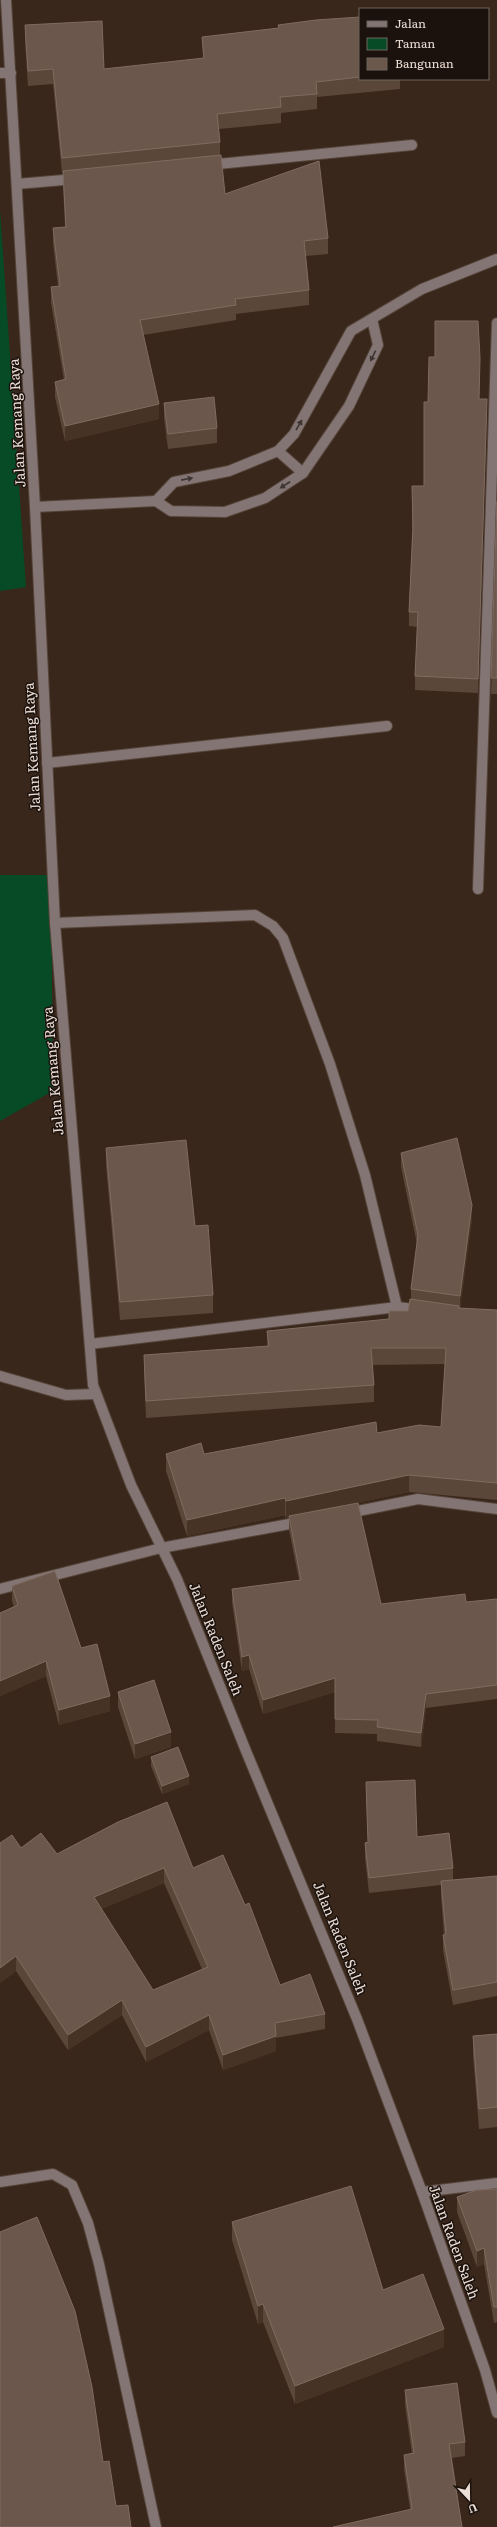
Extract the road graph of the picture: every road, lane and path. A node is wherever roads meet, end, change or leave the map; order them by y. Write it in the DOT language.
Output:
graph roads {
  1 [pos="6,0"];
  2 [pos="0,73"];
  3 [pos="11,73"];
  4 [pos="412,145"];
  5 [pos="199,166"];
  6 [pos="88,177"];
  7 [pos="17,184"];
  8 [pos="497,259"];
  9 [pos="372,319"];
  10 [pos="497,323"];
  11 [pos="278,451"];
  12 [pos="303,473"];
  13 [pos="156,501"];
  14 [pos="36,507"];
  15 [pos="387,726"];
  16 [pos="47,763"];
  17 [pos="478,889"];
  18 [pos="54,922"];
  19 [pos="397,1307"];
  20 [pos="436,1312"];
  21 [pos="90,1344"];
  22 [pos="0,1376"];
  23 [pos="96,1394"];
  24 [pos="131,1485"];
  25 [pos="497,1509"];
  26 [pos="334,1516"];
  27 [pos="310,1520"];
  28 [pos="161,1548"];
  29 [pos="0,1589"];
  30 [pos="0,2182"];
  31 [pos="497,2183"];
  32 [pos="422,2192"];
  33 [pos="497,2413"];
  34 [pos="156,2527"];
  1 -- 3 [label="street, Jalan Kemang Raya"];
  2 -- 3 [label="street"];
  3 -- 7 [label="street, Jalan Kemang Raya"];
  4 -- 5 [label="street"];
  6 -- 7 [label="street"];
  7 -- 14 [label="street, Jalan Kemang Raya"];
  8 -- 9 [label="street"];
  11 -- 9 [label="street, one-way"];
  9 -- 12 [label="street, one-way"];
  10 -- 17 [label="street"];
  11 -- 12 [label="street"];
  13 -- 11 [label="street, one-way"];
  12 -- 13 [label="street, one-way"];
  13 -- 14 [label="street"];
  14 -- 16 [label="street, Jalan Kemang Raya"];
  15 -- 16 [label="street"];
  16 -- 18 [label="street, Jalan Kemang Raya"];
  18 -- 19 [label="street"];
  18 -- 21 [label="street, Jalan Kemang Raya"];
  19 -- 20 [label="street"];
  19 -- 21 [label="street"];
  21 -- 23 [label="street, Jalan Kemang Raya"];
  22 -- 23 [label="street"];
  23 -- 24 [label="street, Jalan Kemang Raya"];
  24 -- 28 [label="street, Jalan Raden Saleh"];
  25 -- 26 [label="street"];
  27 -- 28 [label="street"];
  28 -- 29 [label="street"];
  28 -- 32 [label="street, Jalan Raden Saleh"];
  30 -- 34 [label="street"];
  31 -- 32 [label="street"];
  32 -- 33 [label="street, Jalan Raden Saleh"];
}
